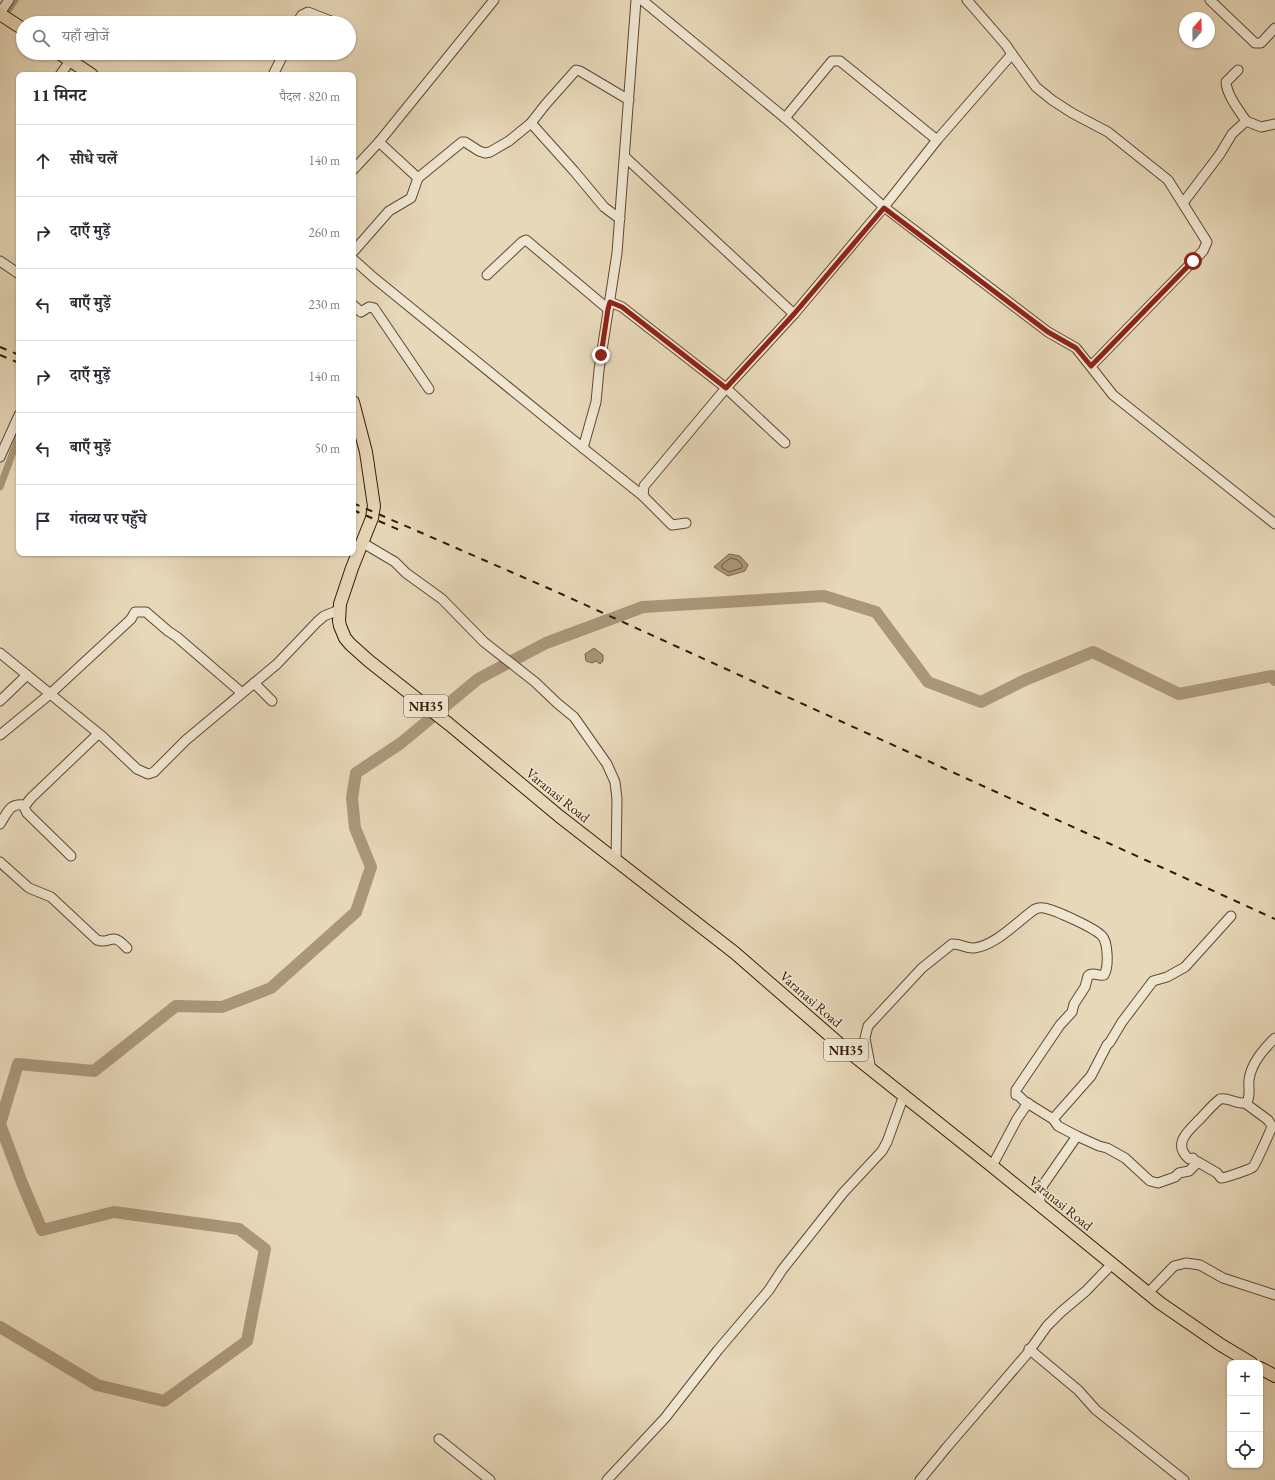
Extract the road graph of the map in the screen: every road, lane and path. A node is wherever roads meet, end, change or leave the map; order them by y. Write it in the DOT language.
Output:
graph roads {
  1 [pos="9,0"];
  2 [pos="494,0"];
  3 [pos="636,0"];
  4 [pos="642,0"];
  5 [pos="968,0"];
  6 [pos="1210,0"];
  7 [pos="4,16"];
  8 [pos="301,16"];
  9 [pos="318,16"];
  10 [pos="16,24"];
  11 [pos="1275,28"];
  12 [pos="1012,54"];
  13 [pos="280,60"];
  14 [pos="70,61"];
  15 [pos="1238,70"];
  16 [pos="62,72"];
  17 [pos="87,72"];
  18 [pos="274,72"];
  19 [pos="629,100"];
  20 [pos="785,118"];
  21 [pos="1246,121"];
  22 [pos="530,123"];
  23 [pos="1275,124"];
  24 [pos="937,140"];
  25 [pos="379,142"];
  26 [pos="625,157"];
  27 [pos="356,167"];
  28 [pos="418,178"];
  29 [pos="1183,203"];
  30 [pos="884,208"];
  31 [pos="620,219"];
  32 [pos="356,249"];
  33 [pos="0,261"];
  34 [pos="356,262"];
  35 [pos="16,272"];
  36 [pos="487,276"];
  37 [pos="609,305"];
  38 [pos="356,308"];
  39 [pos="794,314"];
  40 [pos="1091,366"];
  41 [pos="726,388"];
  42 [pos="429,389"];
  43 [pos="356,414"];
  44 [pos="16,422"];
  45 [pos="785,443"];
  46 [pos="583,448"];
  47 [pos="0,457"];
  48 [pos="643,496"];
  49 [pos="686,523"];
  50 [pos="1275,524"];
  51 [pos="363,543"];
  52 [pos="339,610"];
  53 [pos="0,653"];
  54 [pos="27,676"];
  55 [pos="254,683"];
  56 [pos="242,693"];
  57 [pos="50,694"];
  58 [pos="272,701"];
  59 [pos="0,702"];
  60 [pos="98,734"];
  61 [pos="0,735"];
  62 [pos="24,805"];
  63 [pos="0,824"];
  64 [pos="70,856"];
  65 [pos="616,861"];
  66 [pos="0,862"];
  67 [pos="1231,916"];
  68 [pos="127,948"];
  69 [pos="1275,1038"];
  70 [pos="871,1070"];
  71 [pos="904,1095"];
  72 [pos="1028,1102"];
  73 [pos="1245,1103"];
  74 [pos="1053,1119"];
  75 [pos="1077,1136"];
  76 [pos="1198,1162"];
  77 [pos="992,1166"];
  78 [pos="1040,1205"];
  79 [pos="1112,1264"];
  80 [pos="1148,1293"];
  81 [pos="1275,1296"];
  82 [pos="1030,1350"];
  83 [pos="1246,1360"];
  84 [pos="1263,1370"];
  85 [pos="1275,1376"];
  86 [pos="439,1439"];
  87 [pos="490,1480"];
  88 [pos="607,1480"];
  89 [pos="920,1480"];
  90 [pos="1184,1480"];
  1 -- 7 [label="street"];
  2 -- 25 [label="street"];
  3 -- 19 [label="street"];
  4 -- 20 [label="street"];
  5 -- 12 [label="street"];
  6 -- 11 [label="street"];
  7 -- 10 [label="highway"];
  8 -- 9 [label="street"];
  12 -- 24 [label="street"];
  12 -- 29 [label="street"];
  13 -- 18 [label="street"];
  14 -- 16 [label="street"];
  14 -- 17 [label="highway"];
  15 -- 21 [label="street"];
  19 -- 22 [label="street"];
  19 -- 26 [label="street"];
  20 -- 24 [label="street"];
  20 -- 30 [label="street"];
  21 -- 23 [label="street"];
  21 -- 29 [label="street"];
  22 -- 28 [label="street"];
  22 -- 31 [label="street"];
  24 -- 30 [label="street"];
  25 -- 27 [label="street"];
  25 -- 28 [label="street"];
  26 -- 31 [label="street"];
  26 -- 39 [label="street"];
  28 -- 32 [label="street"];
  29 -- 40 [label="street"];
  30 -- 39 [label="street"];
  30 -- 40 [label="street"];
  31 -- 37 [label="street"];
  33 -- 35 [label="street"];
  34 -- 46 [label="street"];
  36 -- 37 [label="street"];
  37 -- 41 [label="street"];
  37 -- 46 [label="street"];
  38 -- 42 [label="street"];
  39 -- 41 [label="street"];
  40 -- 50 [label="street"];
  41 -- 45 [label="street"];
  41 -- 48 [label="street"];
  43 -- 51 [label="highway, NH35"];
  44 -- 47 [label="street"];
  46 -- 48 [label="street"];
  48 -- 49 [label="street"];
  51 -- 52 [label="highway, NH35"];
  51 -- 65 [label="street"];
  52 -- 55 [label="street"];
  52 -- 65 [label="highway, Varanasi Road / NH35"];
  53 -- 54 [label="street"];
  54 -- 57 [label="street"];
  54 -- 59 [label="street"];
  55 -- 56 [label="street"];
  55 -- 58 [label="street"];
  56 -- 57 [label="street"];
  56 -- 60 [label="street"];
  57 -- 60 [label="street"];
  57 -- 61 [label="street"];
  60 -- 62 [label="street"];
  62 -- 63 [label="street"];
  62 -- 64 [label="street"];
  65 -- 70 [label="highway, Varanasi Road / NH35"];
  66 -- 68 [label="street"];
  67 -- 74 [label="street"];
  69 -- 73 [label="street"];
  70 -- 71 [label="highway, Varanasi Road / NH35"];
  70 -- 72 [label="street"];
  71 -- 77 [label="highway, Varanasi Road / NH35"];
  71 -- 88 [label="street"];
  72 -- 74 [label="street"];
  72 -- 77 [label="street"];
  73 -- 76 [label="street"];
  73 -- 76 [label="street"];
  74 -- 75 [label="street"];
  75 -- 76 [label="street"];
  75 -- 78 [label="street"];
  77 -- 78 [label="highway, Varanasi Road / NH35"];
  78 -- 79 [label="highway, Varanasi Road / NH35"];
  79 -- 80 [label="highway, Varanasi Road / NH35"];
  79 -- 82 [label="street"];
  80 -- 81 [label="street"];
  80 -- 83 [label="highway, Varanasi Road / NH35"];
  82 -- 89 [label="street"];
  82 -- 90 [label="street"];
  84 -- 85 [label="highway"];
  86 -- 87 [label="street"];
}
